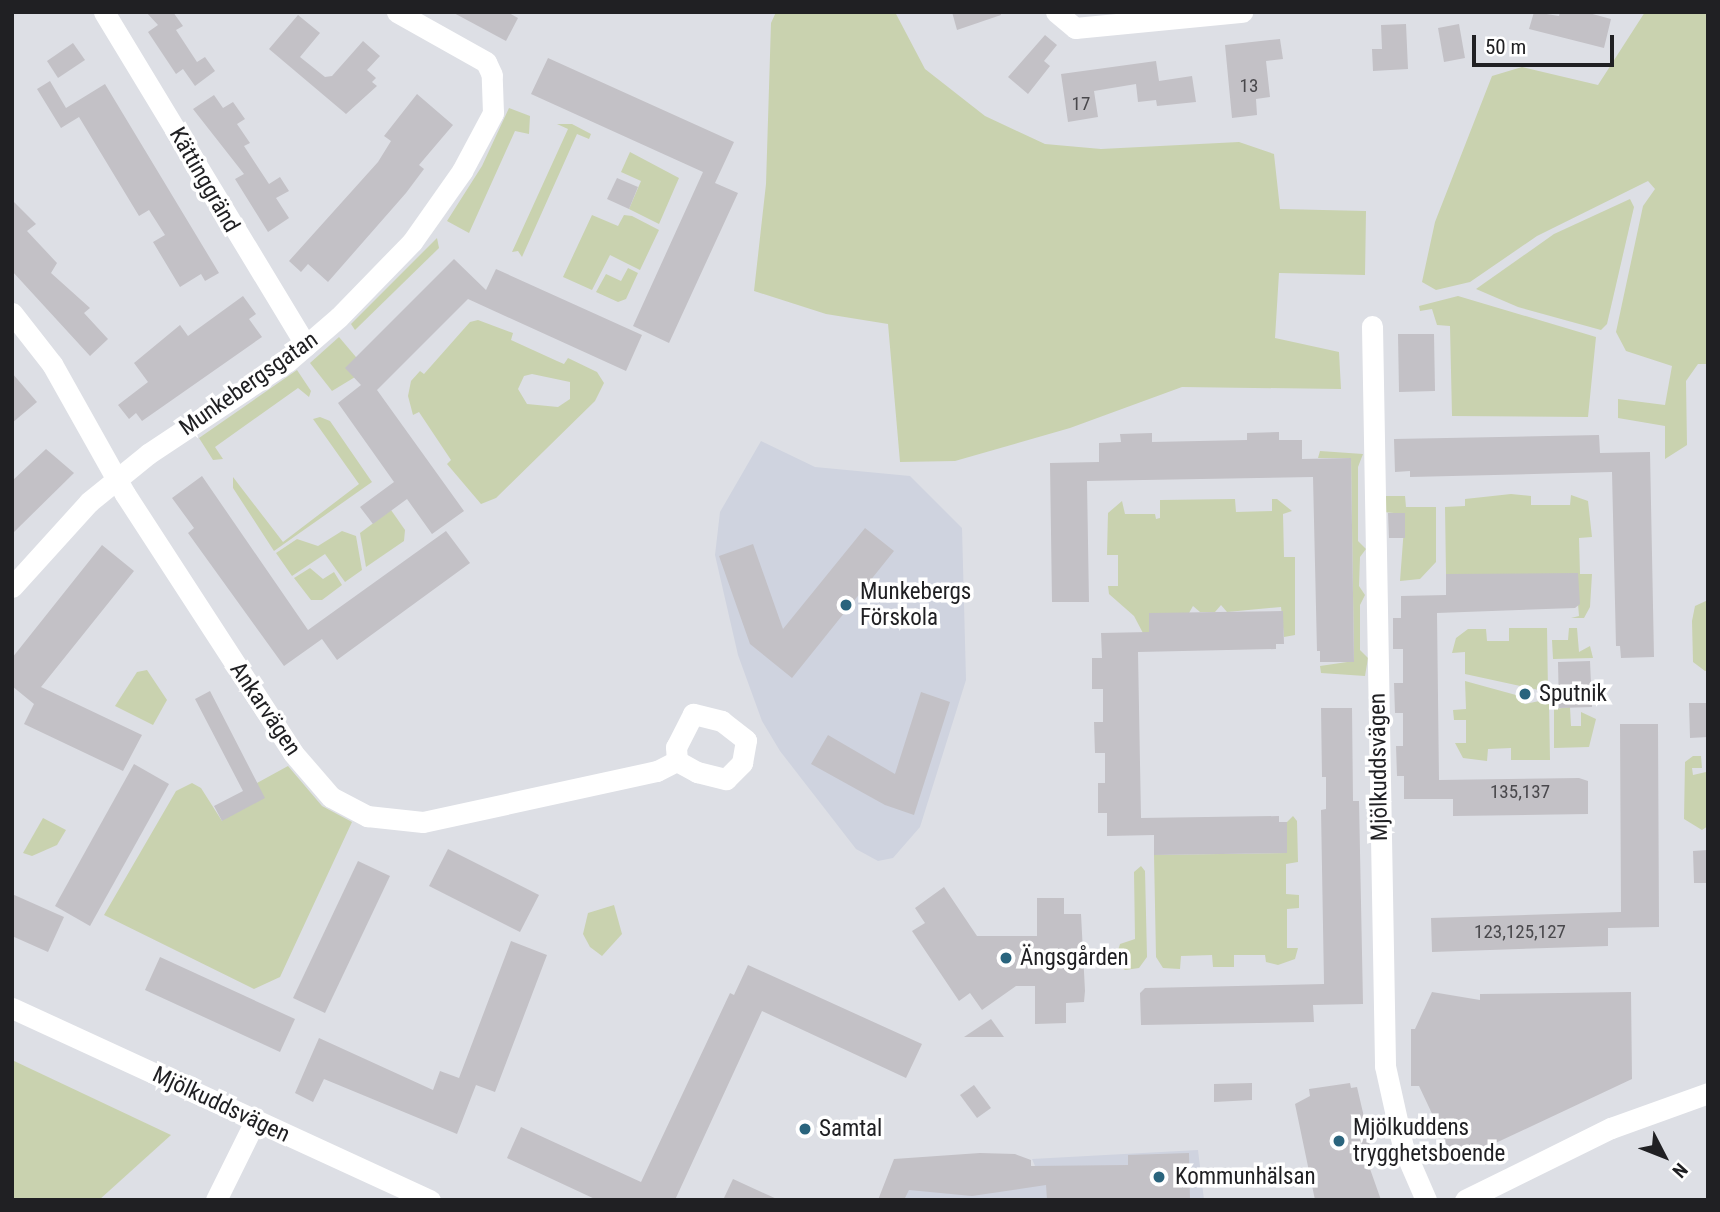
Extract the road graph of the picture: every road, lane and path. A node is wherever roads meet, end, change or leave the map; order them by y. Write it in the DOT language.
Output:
graph roads {
  1 [pos="104,12"];
  2 [pos="397,12"];
  3 [pos="1056,12"];
  4 [pos="1242,12"];
  5 [pos="12,313"];
  6 [pos="1372,326"];
  7 [pos="306,346"];
  8 [pos="117,480"];
  9 [pos="12,587"];
  10 [pos="677,761"];
  11 [pos="12,1008"];
  12 [pos="1708,1093"];
  13 [pos="255,1121"];
  14 [pos="216,1200"];
  15 [pos="430,1200"];
  16 [pos="1426,1200"];
  17 [pos="1465,1200"];
  1 -- 7 [label="street, Kättinggränd"];
  2 -- 7 [label="street, Munkebergsgatan"];
  3 -- 4 [label="street"];
  5 -- 8 [label="street, Ankarvägen"];
  6 -- 16 [label="street, Mjölkuddsvägen"];
  7 -- 8 [label="street, Munkebergsgatan"];
  8 -- 9 [label="street, Munkebergsgatan"];
  8 -- 10 [label="street, Ankarvägen"];
  11 -- 13 [label="street, Mjölkuddsvägen"];
  12 -- 17 [label="street"];
  13 -- 14 [label="street"];
  13 -- 15 [label="street, Mjölkuddsvägen"];
}
